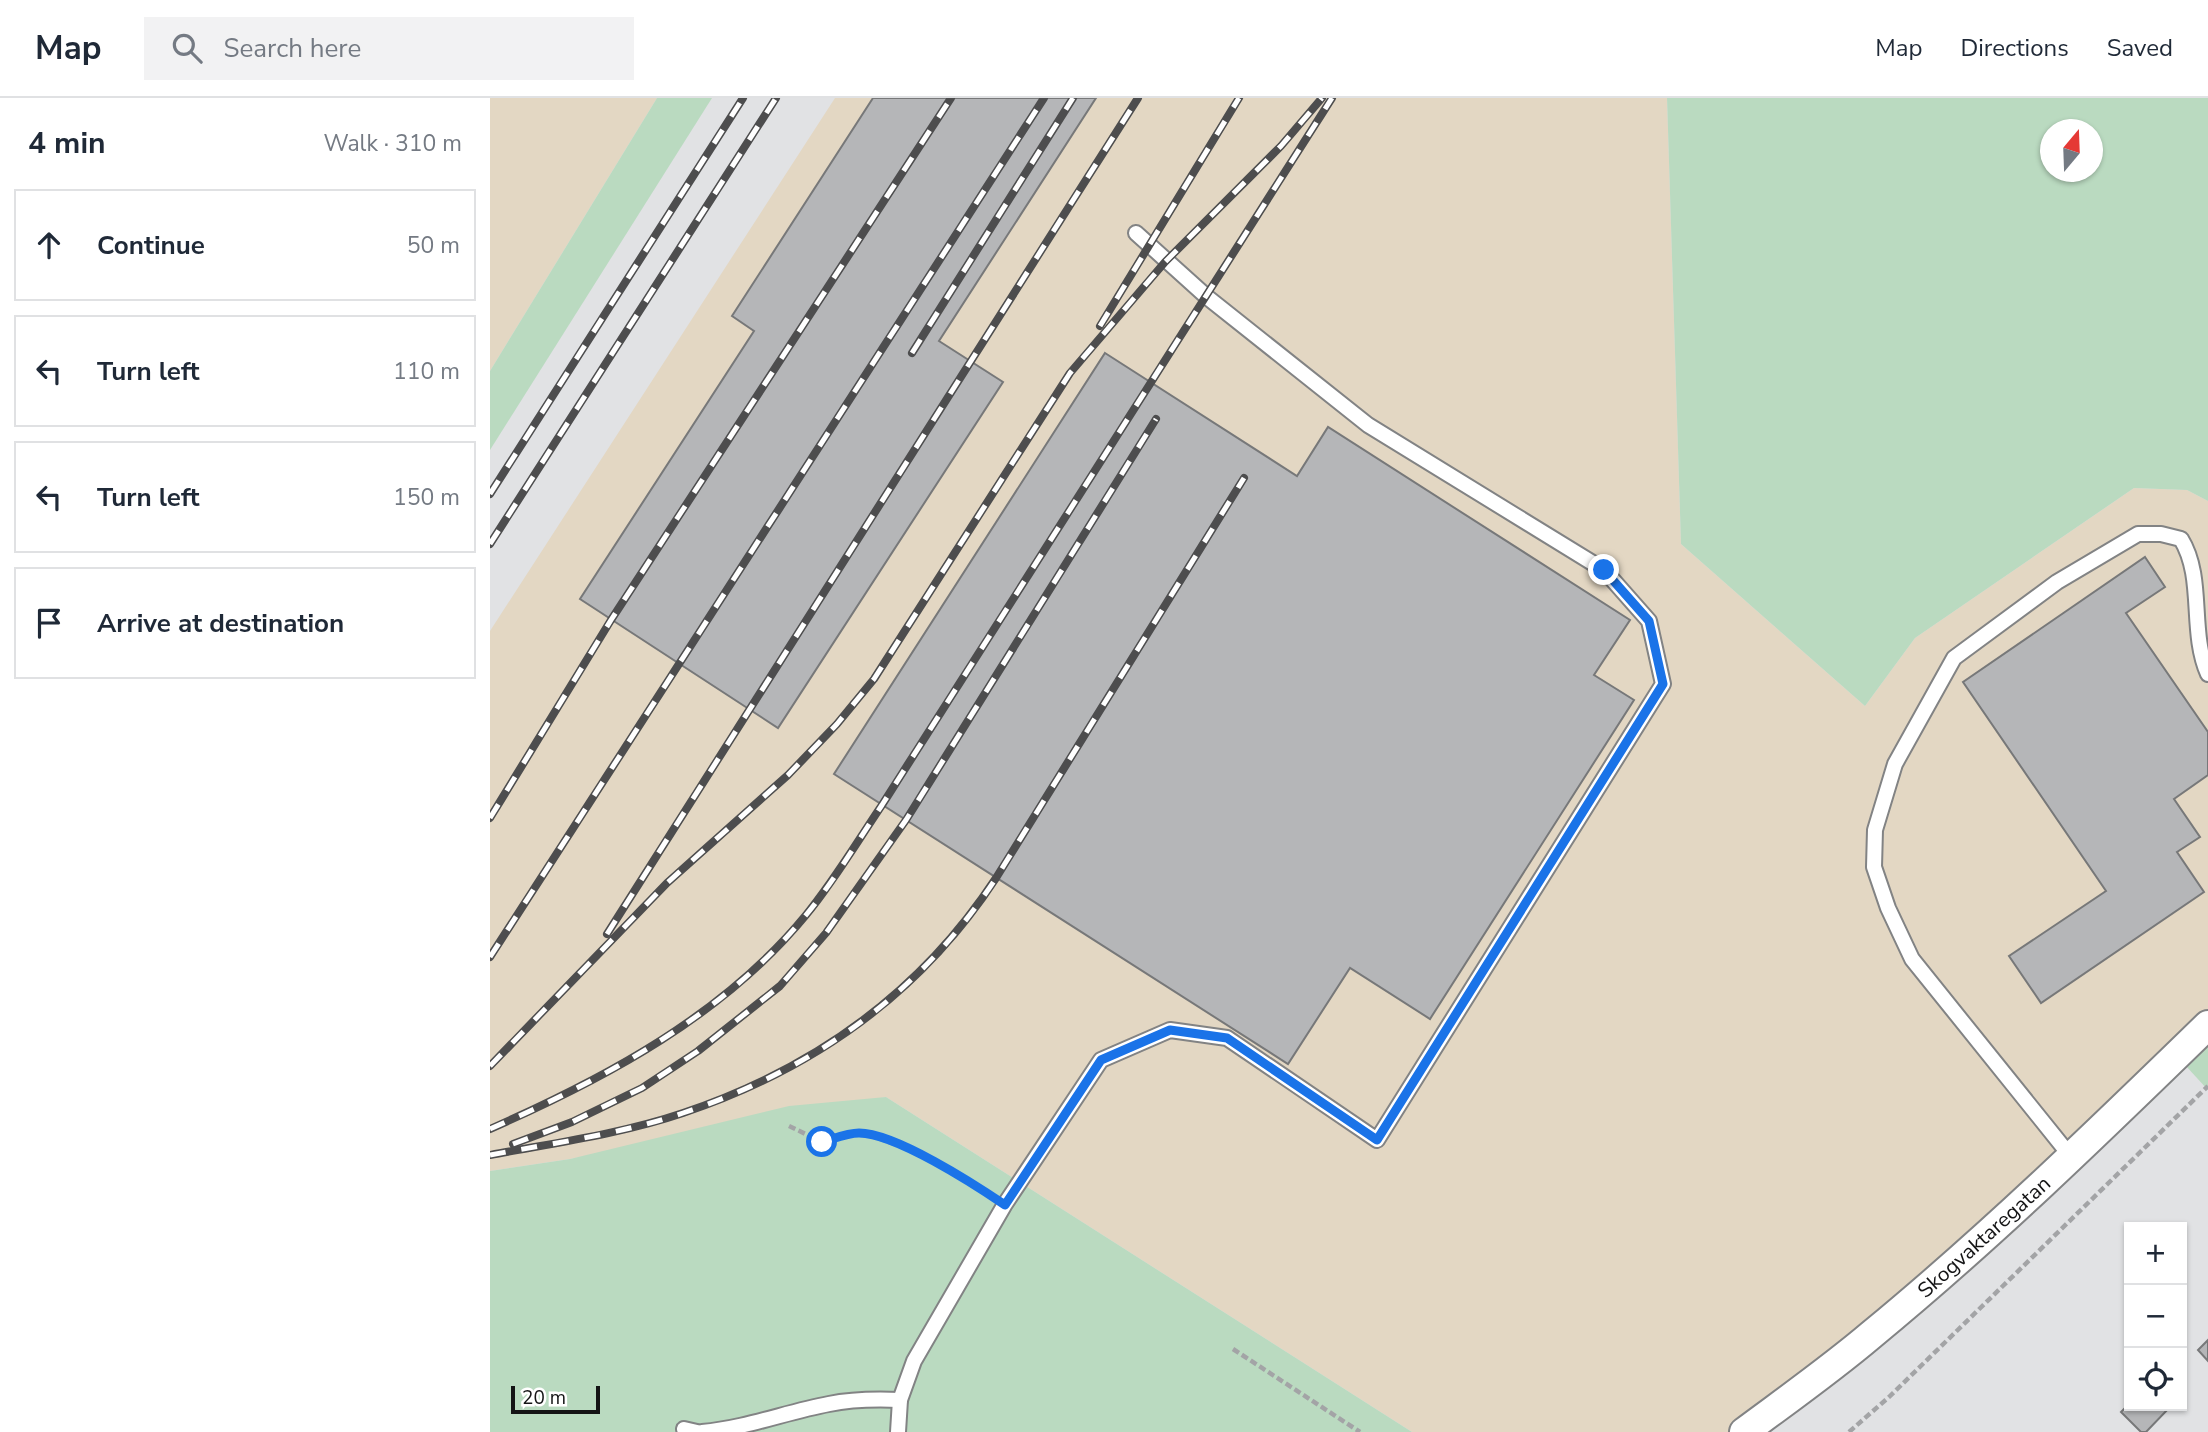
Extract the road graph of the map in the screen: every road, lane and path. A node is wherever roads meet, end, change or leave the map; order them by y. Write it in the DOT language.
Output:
graph roads {
  1 [pos="1136,233"];
  2 [pos="2208,674"];
  3 [pos="2208,1026"];
  4 [pos="2208,1086"];
  5 [pos="789,1126"];
  6 [pos="2072,1158"];
  7 [pos="1005,1205"];
  8 [pos="1233,1349"];
  9 [pos="900,1400"];
  10 [pos="702,1432"];
  11 [pos="898,1432"];
  12 [pos="1360,1432"];
  13 [pos="1744,1432"];
  14 [pos="1849,1432"];
  1 -- 7 [label="lane"];
  2 -- 6 [label="lane"];
  3 -- 6 [label="street, Skogvaktaregatan"];
  4 -- 14 [label="path"];
  5 -- 7 [label="path"];
  6 -- 13 [label="street, Skogvaktaregatan"];
  7 -- 9 [label="lane"];
  8 -- 12 [label="path"];
  9 -- 10 [label="lane"];
  9 -- 11 [label="lane"];
}
